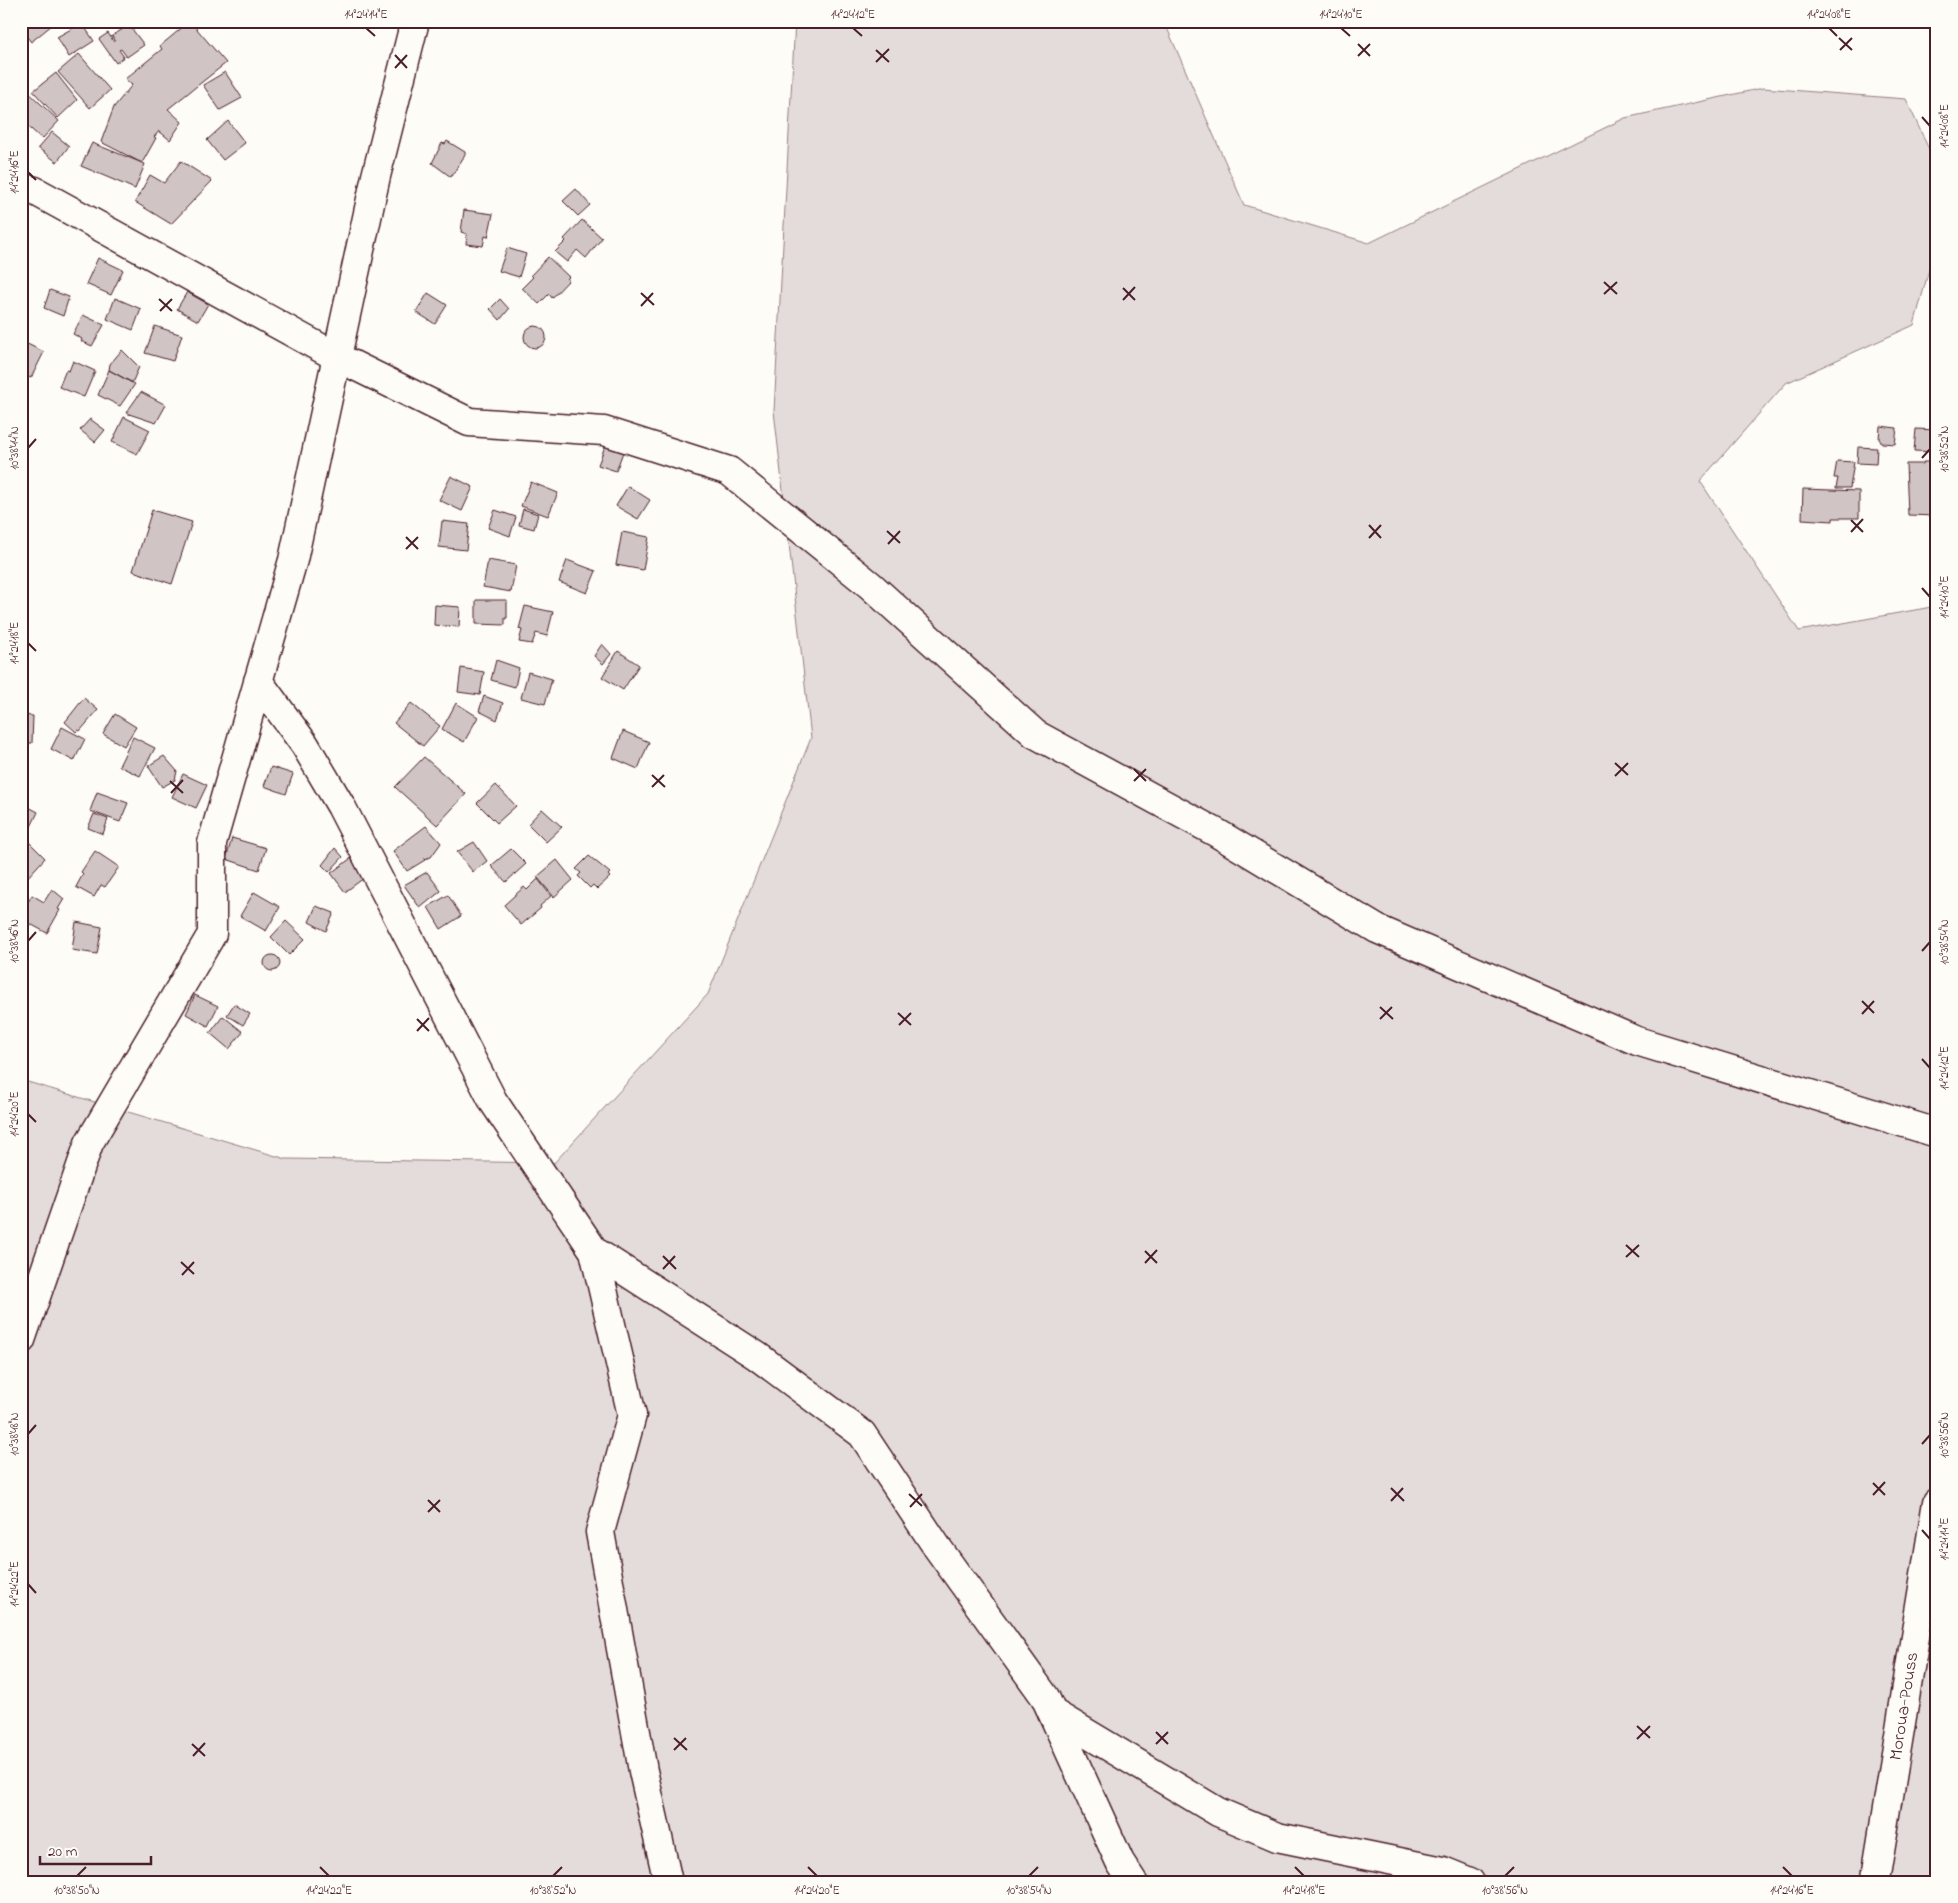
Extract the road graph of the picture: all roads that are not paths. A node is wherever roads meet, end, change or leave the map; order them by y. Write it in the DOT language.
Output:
graph roads {
  1 [pos="415,21"];
  2 [pos="21,188"];
  3 [pos="337,357"];
  4 [pos="258,681"];
  5 [pos="1937,1133"];
  6 [pos="594,1251"];
  7 [pos="21,1340"];
  8 [pos="1937,1502"];
  9 [pos="1053,1713"];
  10 [pos="668,1882"];
  11 [pos="1133,1882"];
  12 [pos="1470,1882"];
  13 [pos="1875,1882"];
  1 -- 3 [label="street"];
  2 -- 3 [label="street"];
  3 -- 4 [label="street"];
  3 -- 5 [label="street"];
  4 -- 6 [label="street"];
  4 -- 7 [label="street"];
  6 -- 9 [label="street"];
  6 -- 10 [label="street"];
  8 -- 13 [label="street, Moroua-Pouss"];
  9 -- 11 [label="street"];
  9 -- 12 [label="street"];
}
